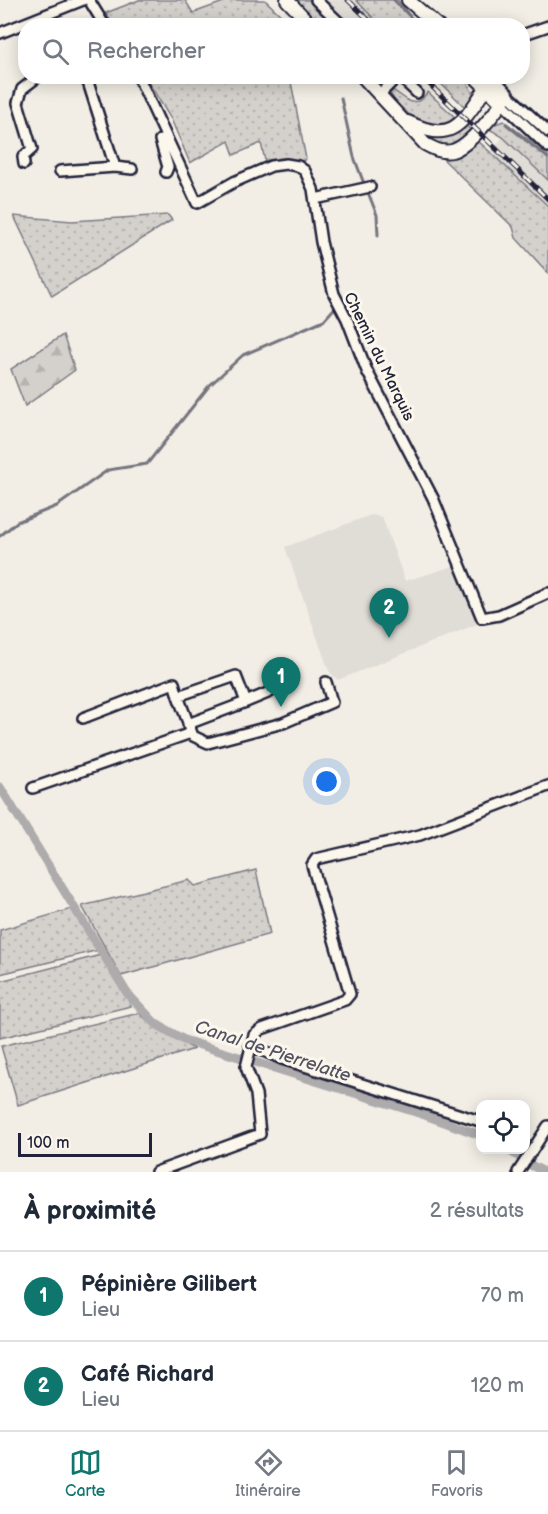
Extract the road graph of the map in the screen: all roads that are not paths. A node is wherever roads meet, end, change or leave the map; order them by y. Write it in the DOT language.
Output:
graph roads {
  1 [pos="83,0"];
  2 [pos="89,0"];
  3 [pos="287,0"];
  4 [pos="316,0"];
  5 [pos="408,0"];
  6 [pos="38,18"];
  7 [pos="100,18"];
  8 [pos="304,18"];
  9 [pos="335,18"];
  10 [pos="422,18"];
  11 [pos="429,18"];
  12 [pos="18,26"];
  13 [pos="548,26"];
  14 [pos="530,32"];
  15 [pos="0,33"];
  16 [pos="29,84"];
  17 [pos="89,84"];
  18 [pos="142,84"];
  19 [pos="370,84"];
  20 [pos="391,84"];
  21 [pos="407,84"];
  22 [pos="487,84"];
  23 [pos="490,84"];
  24 [pos="417,93"];
  25 [pos="380,94"];
  26 [pos="504,99"];
  27 [pos="404,120"];
  28 [pos="548,132"];
  29 [pos="160,140"];
  30 [pos="548,147"];
  31 [pos="24,164"];
  32 [pos="115,167"];
  33 [pos="132,169"];
  34 [pos="60,171"];
  35 [pos="166,172"];
  36 [pos="370,187"];
  37 [pos="315,199"];
  38 [pos="548,593"];
  39 [pos="326,682"];
  40 [pos="270,692"];
  41 [pos="178,696"];
  42 [pos="246,702"];
  43 [pos="83,718"];
  44 [pos="190,728"];
  45 [pos="548,786"];
  46 [pos="33,788"];
  47 [pos="248,1054"];
  48 [pos="476,1120"];
  49 [pos="548,1126"];
  50 [pos="530,1147"];
  51 [pos="534,1150"];
  52 [pos="156,1172"];
  53 [pos="518,1172"];
  1 -- 6 [label="street"];
  2 -- 7 [label="street"];
  3 -- 8 [label="main road"];
  4 -- 9 [label="street"];
  5 -- 10 [label="main road"];
  5 -- 11 [label="main road"];
  12 -- 15 [label="street"];
  13 -- 14 [label="street"];
  16 -- 31 [label="street"];
  17 -- 32 [label="street"];
  18 -- 37 [label="street, Chemin du Marquis"];
  19 -- 25 [label="main road"];
  20 -- 25 [label="street"];
  21 -- 24 [label="street"];
  22 -- 27 [label="main road"];
  23 -- 26 [label="main road"];
  25 -- 27 [label="main road"];
  26 -- 27 [label="main road"];
  26 -- 28 [label="street"];
  26 -- 30 [label="street"];
  29 -- 35 [label="street"];
  32 -- 33 [label="street"];
  32 -- 34 [label="street"];
  36 -- 37 [label="street"];
  37 -- 38 [label="street, Chemin du Marquis"];
  39 -- 44 [label="street"];
  40 -- 42 [label="street"];
  41 -- 42 [label="street"];
  41 -- 43 [label="street"];
  41 -- 44 [label="street"];
  42 -- 44 [label="street"];
  44 -- 46 [label="street"];
  45 -- 47 [label="street"];
  47 -- 48 [label="street"];
  47 -- 52 [label="street"];
  49 -- 51 [label="street"];
  50 -- 51 [label="street"];
  51 -- 53 [label="street"];
}
